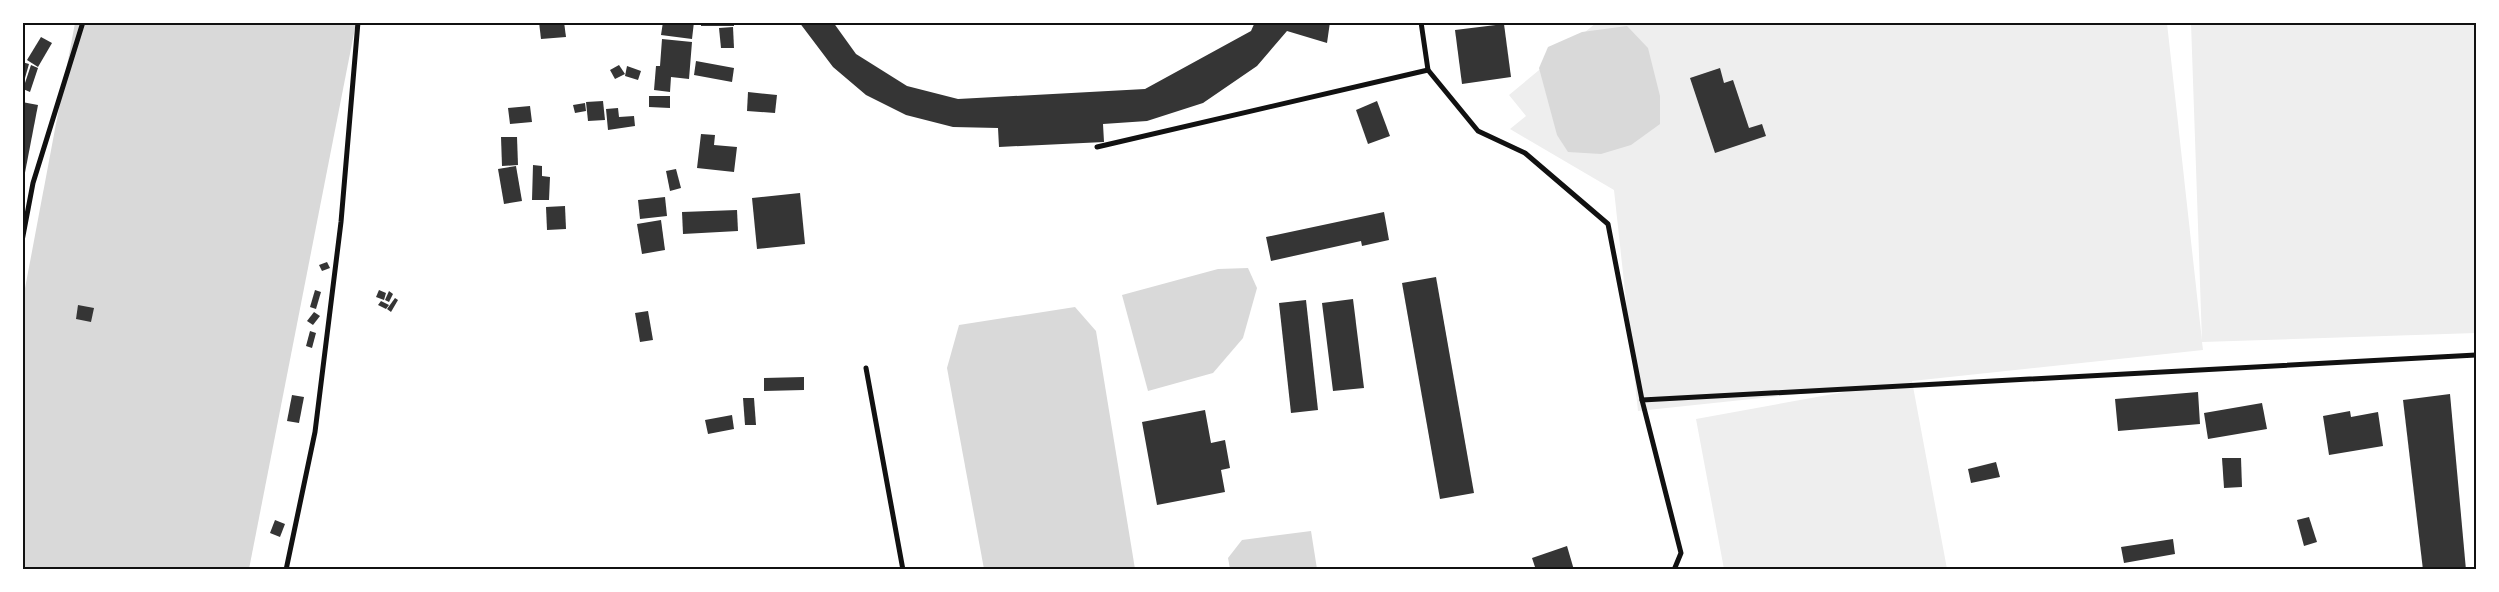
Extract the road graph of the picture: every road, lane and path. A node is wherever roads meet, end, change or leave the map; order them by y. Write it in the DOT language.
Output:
graph roads {
  1 [pos="82,22"];
  2 [pos="358,22"];
  3 [pos="1421,22"];
  4 [pos="1428,70"];
  5 [pos="1097,148"];
  6 [pos="22,241"];
  7 [pos="2476,355"];
  8 [pos="866,368"];
  9 [pos="1642,400"];
  10 [pos="286,570"];
  11 [pos="903,570"];
  12 [pos="1674,570"];
  1 -- 6 [label="street"];
  2 -- 10 [label="street"];
  3 -- 4 [label="street"];
  4 -- 5 [label="street"];
  4 -- 9 [label="street"];
  7 -- 9 [label="street"];
  8 -- 11 [label="street"];
  9 -- 12 [label="street"];
}
